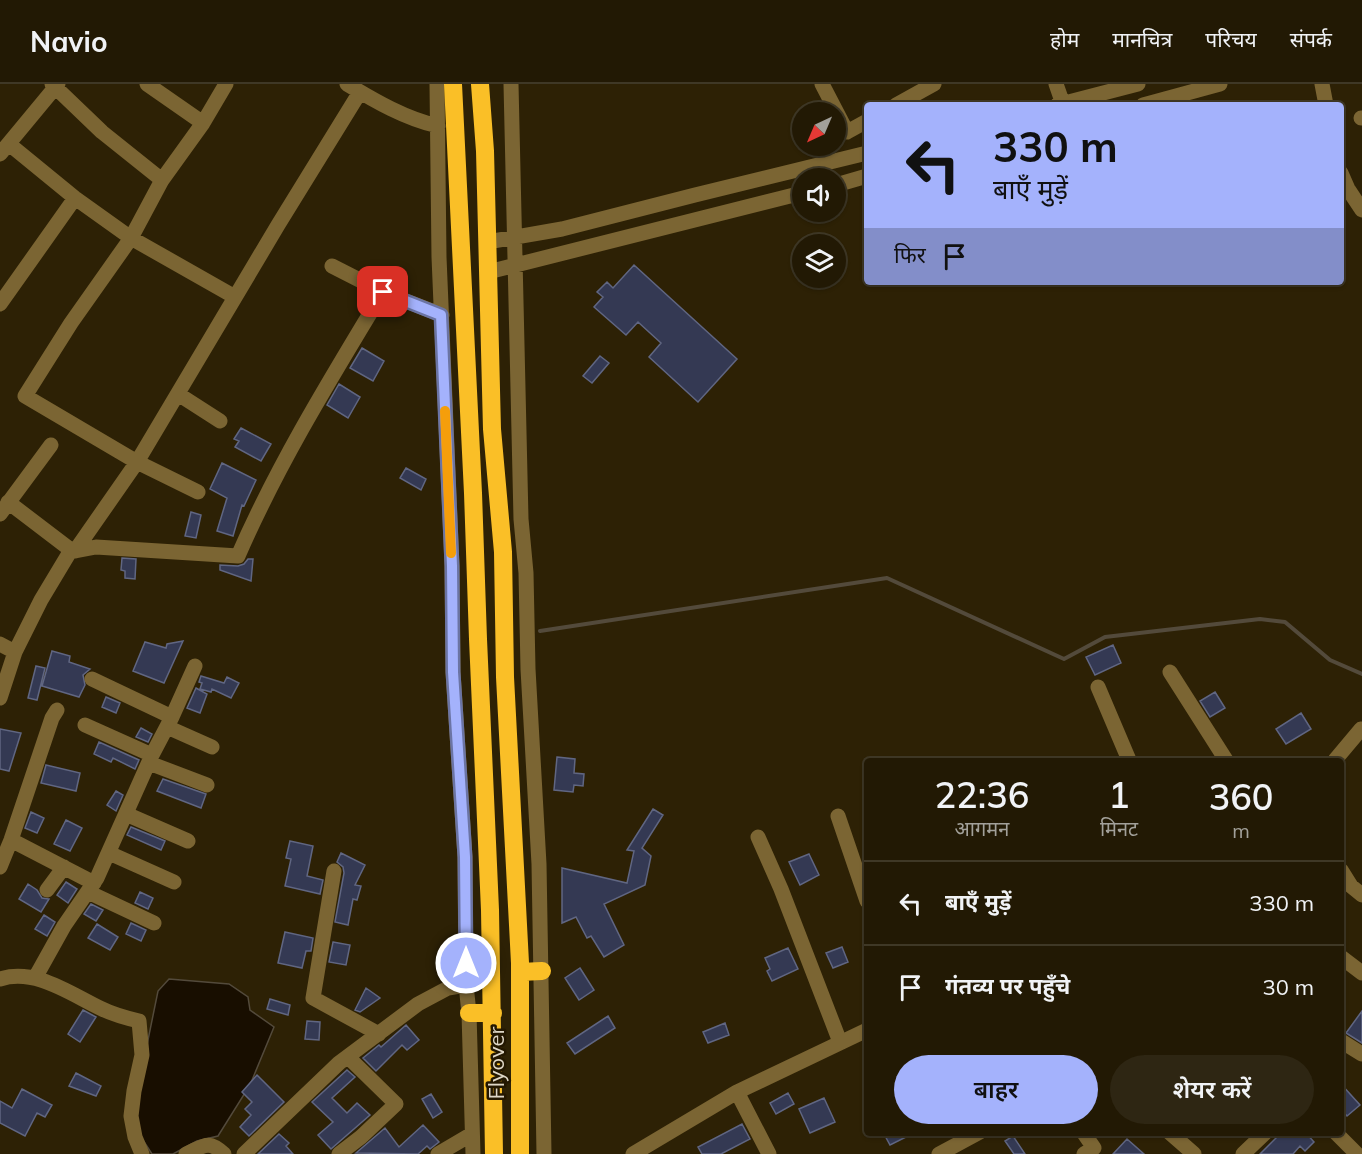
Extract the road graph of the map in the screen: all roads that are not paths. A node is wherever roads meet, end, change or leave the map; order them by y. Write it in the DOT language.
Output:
graph roads {
  1 [pos="147,84"];
  2 [pos="226,84"];
  3 [pos="347,84"];
  4 [pos="437,84"];
  5 [pos="453,84"];
  6 [pos="480,84"];
  7 [pos="511,84"];
  8 [pos="822,84"];
  9 [pos="934,84"];
  10 [pos="1056,84"];
  11 [pos="1138,84"];
  12 [pos="1220,84"];
  13 [pos="1322,84"];
  14 [pos="55,85"];
  15 [pos="360,92"];
  16 [pos="901,102"];
  17 [pos="1060,102"];
  18 [pos="1068,102"];
  19 [pos="1154,102"];
  20 [pos="1325,102"];
  21 [pos="203,123"];
  22 [pos="864,123"];
  23 [pos="438,126"];
  24 [pos="4,149"];
  25 [pos="864,154"];
  26 [pos="864,177"];
  27 [pos="162,180"];
  28 [pos="1344,180"];
  29 [pos="846,181"];
  30 [pos="792,196"];
  31 [pos="75,198"];
  32 [pos="1362,210"];
  33 [pos="131,238"];
  34 [pos="514,238"];
  35 [pos="487,242"];
  36 [pos="516,265"];
  37 [pos="332,266"];
  38 [pos="488,272"];
  39 [pos="383,292"];
  40 [pos="235,297"];
  41 [pos="0,303"];
  42 [pos="441,315"];
  43 [pos="178,394"];
  44 [pos="220,422"];
  45 [pos="51,445"];
  46 [pos="137,462"];
  47 [pos="198,492"];
  48 [pos="4,508"];
  49 [pos="73,551"];
  50 [pos="0,644"];
  51 [pos="15,652"];
  52 [pos="195,666"];
  53 [pos="1170,672"];
  54 [pos="92,679"];
  55 [pos="1098,687"];
  56 [pos="0,698"];
  57 [pos="57,710"];
  58 [pos="169,722"];
  59 [pos="85,725"];
  60 [pos="1361,729"];
  61 [pos="212,747"];
  62 [pos="1128,758"];
  63 [pos="1225,758"];
  64 [pos="1337,758"];
  65 [pos="150,759"];
  66 [pos="207,785"];
  67 [pos="126,814"];
  68 [pos="838,816"];
  69 [pos="758,837"];
  70 [pos="11,840"];
  71 [pos="188,841"];
  72 [pos="109,853"];
  73 [pos="0,867"];
  74 [pos="64,867"];
  75 [pos="334,872"];
  76 [pos="1344,875"];
  77 [pos="174,882"];
  78 [pos="91,888"];
  79 [pos="47,890"];
  80 [pos="864,892"];
  81 [pos="1362,895"];
  82 [pos="154,923"];
  83 [pos="1344,959"];
  84 [pos="542,971"];
  85 [pos="520,972"];
  86 [pos="1362,973"];
  87 [pos="0,978"];
  88 [pos="35,978"];
  89 [pos="466,985"];
  90 [pos="469,1013"];
  91 [pos="493,1013"];
  92 [pos="864,1031"];
  93 [pos="379,1034"];
  94 [pos="840,1042"];
  95 [pos="1344,1043"];
  96 [pos="1362,1054"];
  97 [pos="348,1057"];
  98 [pos="737,1092"];
  99 [pos="472,1134"];
  100 [pos="973,1136"];
  101 [pos="1085,1136"];
  102 [pos="1174,1136"];
  103 [pos="1262,1136"];
  104 [pos="1339,1136"];
  105 [pos="1362,1150"];
  106 [pos="1092,1152"];
  107 [pos="142,1154"];
  108 [pos="186,1154"];
  109 [pos="224,1154"];
  110 [pos="244,1154"];
  111 [pos="339,1154"];
  112 [pos="438,1154"];
  113 [pos="473,1154"];
  114 [pos="494,1154"];
  115 [pos="520,1154"];
  116 [pos="544,1154"];
  117 [pos="633,1154"];
  118 [pos="769,1154"];
  119 [pos="939,1154"];
  120 [pos="1194,1154"];
  121 [pos="1242,1154"];
  122 [pos="1357,1154"];
  1 -- 21 [label="street"];
  2 -- 21 [label="street"];
  3 -- 15 [label="street"];
  4 -- 23 [label="street"];
  5 -- 91 [label="highway, Flyover"];
  6 -- 35 [label="highway, Flyover"];
  7 -- 34 [label="street"];
  8 -- 22 [label="street"];
  9 -- 16 [label="street"];
  10 -- 17 [label="street"];
  11 -- 18 [label="street"];
  12 -- 19 [label="street"];
  13 -- 20 [label="street"];
  14 -- 24 [label="street"];
  14 -- 27 [label="street"];
  15 -- 23 [label="street"];
  15 -- 40 [label="street"];
  21 -- 27 [label="street"];
  23 -- 42 [label="street"];
  24 -- 31 [label="street"];
  25 -- 34 [label="street"];
  26 -- 29 [label="street"];
  27 -- 33 [label="street"];
  28 -- 32 [label="street"];
  30 -- 36 [label="street"];
  31 -- 33 [label="street"];
  31 -- 41 [label="street"];
  33 -- 40 [label="street"];
  33 -- 46 [label="street"];
  34 -- 35 [label="street"];
  34 -- 36 [label="street"];
  35 -- 38 [label="highway, Flyover"];
  36 -- 38 [label="street"];
  36 -- 84 [label="street"];
  37 -- 39 [label="street"];
  38 -- 85 [label="highway, Flyover"];
  39 -- 42 [label="street"];
  39 -- 49 [label="street"];
  40 -- 43 [label="street"];
  42 -- 89 [label="street"];
  43 -- 44 [label="street"];
  43 -- 46 [label="street"];
  45 -- 48 [label="street"];
  46 -- 47 [label="street"];
  46 -- 49 [label="street"];
  48 -- 49 [label="street"];
  49 -- 51 [label="street"];
  50 -- 51 [label="street"];
  51 -- 56 [label="street"];
  52 -- 58 [label="street"];
  53 -- 63 [label="street"];
  54 -- 58 [label="street"];
  55 -- 62 [label="street"];
  57 -- 70 [label="street"];
  58 -- 61 [label="street"];
  58 -- 65 [label="street"];
  59 -- 65 [label="street"];
  60 -- 64 [label="street"];
  65 -- 66 [label="street"];
  65 -- 67 [label="street"];
  67 -- 71 [label="street"];
  67 -- 72 [label="street"];
  68 -- 80 [label="street"];
  69 -- 94 [label="street"];
  70 -- 73 [label="street"];
  70 -- 74 [label="street"];
  72 -- 77 [label="street"];
  72 -- 78 [label="street"];
  74 -- 78 [label="street"];
  74 -- 79 [label="street"];
  75 -- 93 [label="street"];
  76 -- 81 [label="street"];
  78 -- 82 [label="street"];
  78 -- 88 [label="street"];
  83 -- 86 [label="street"];
  84 -- 85 [label="highway"];
  84 -- 116 [label="street"];
  85 -- 115 [label="highway, Flyover"];
  87 -- 88 [label="street"];
  88 -- 107 [label="street"];
  89 -- 90 [label="street"];
  89 -- 93 [label="street"];
  90 -- 91 [label="highway"];
  90 -- 99 [label="street"];
  91 -- 114 [label="highway, Flyover"];
  92 -- 94 [label="street"];
  93 -- 97 [label="street"];
  94 -- 98 [label="street"];
  95 -- 96 [label="street"];
  97 -- 110 [label="street"];
  97 -- 111 [label="street"];
  98 -- 117 [label="street"];
  98 -- 118 [label="street"];
  99 -- 112 [label="street"];
  99 -- 113 [label="street"];
  100 -- 119 [label="street"];
  101 -- 106 [label="street"];
  102 -- 120 [label="street"];
  103 -- 121 [label="street"];
  104 -- 122 [label="street"];
  105 -- 122 [label="street"];
  108 -- 109 [label="street"];
}
